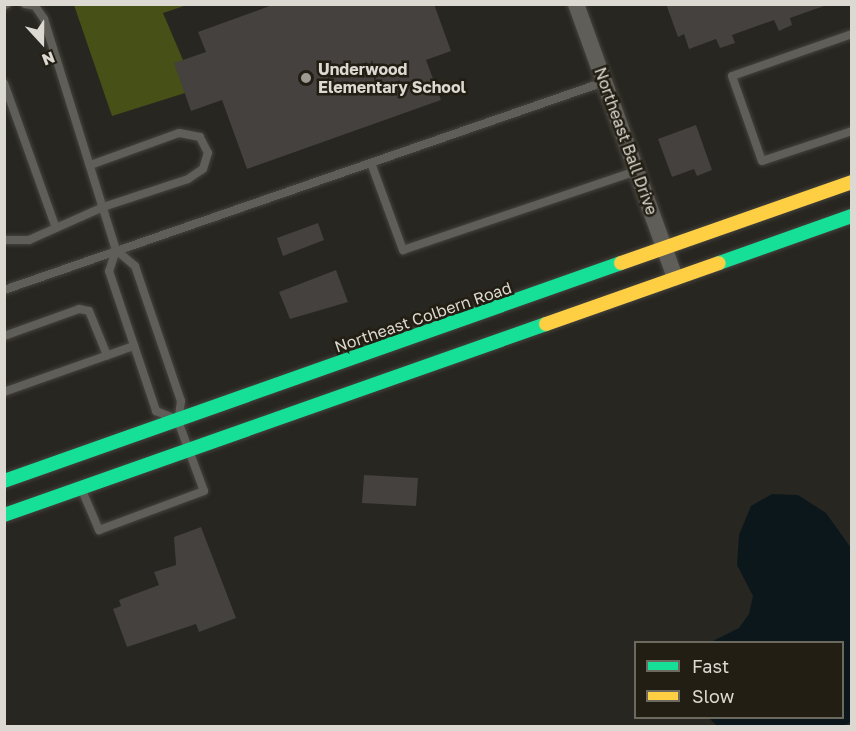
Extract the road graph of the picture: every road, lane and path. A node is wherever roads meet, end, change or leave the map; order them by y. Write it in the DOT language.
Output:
graph roads {
  1 [pos="25,4"];
  2 [pos="576,4"];
  3 [pos="851,35"];
  4 [pos="4,82"];
  5 [pos="604,82"];
  6 [pos="852,131"];
  7 [pos="371,163"];
  8 [pos="90,165"];
  9 [pos="636,171"];
  10 [pos="852,182"];
  11 [pos="103,207"];
  12 [pos="852,216"];
  13 [pos="56,228"];
  14 [pos="4,240"];
  15 [pos="665,248"];
  16 [pos="116,250"];
  17 [pos="675,278"];
  18 [pos="4,290"];
  19 [pos="4,336"];
  20 [pos="134,346"];
  21 [pos="107,355"];
  22 [pos="4,392"];
  23 [pos="178,421"];
  24 [pos="189,450"];
  25 [pos="4,481"];
  26 [pos="81,488"];
  27 [pos="4,515"];
  1 -- 8 [label="lane"];
  2 -- 5 [label="street, Northeast Ball Drive"];
  3 -- 6 [label="lane"];
  4 -- 13 [label="lane"];
  5 -- 7 [label="lane"];
  5 -- 9 [label="street, Northeast Ball Drive"];
  7 -- 9 [label="lane"];
  7 -- 16 [label="lane"];
  8 -- 11 [label="lane"];
  8 -- 11 [label="lane"];
  9 -- 15 [label="street, Northeast Ball Drive"];
  10 -- 15 [label="main road, Northeast Colbern Road"];
  11 -- 13 [label="lane"];
  11 -- 16 [label="lane"];
  12 -- 17 [label="main road"];
  13 -- 14 [label="lane"];
  15 -- 17 [label="street, Northeast Ball Drive"];
  15 -- 23 [label="main road, Northeast Colbern Road"];
  16 -- 18 [label="lane"];
  16 -- 20 [label="lane"];
  16 -- 23 [label="lane"];
  17 -- 24 [label="main road"];
  19 -- 21 [label="lane"];
  20 -- 21 [label="lane"];
  20 -- 23 [label="lane"];
  21 -- 22 [label="lane"];
  23 -- 24 [label="lane"];
  23 -- 25 [label="main road, Northeast Colbern Road"];
  24 -- 26 [label="main road"];
  24 -- 26 [label="lane"];
  26 -- 27 [label="main road"];
}
